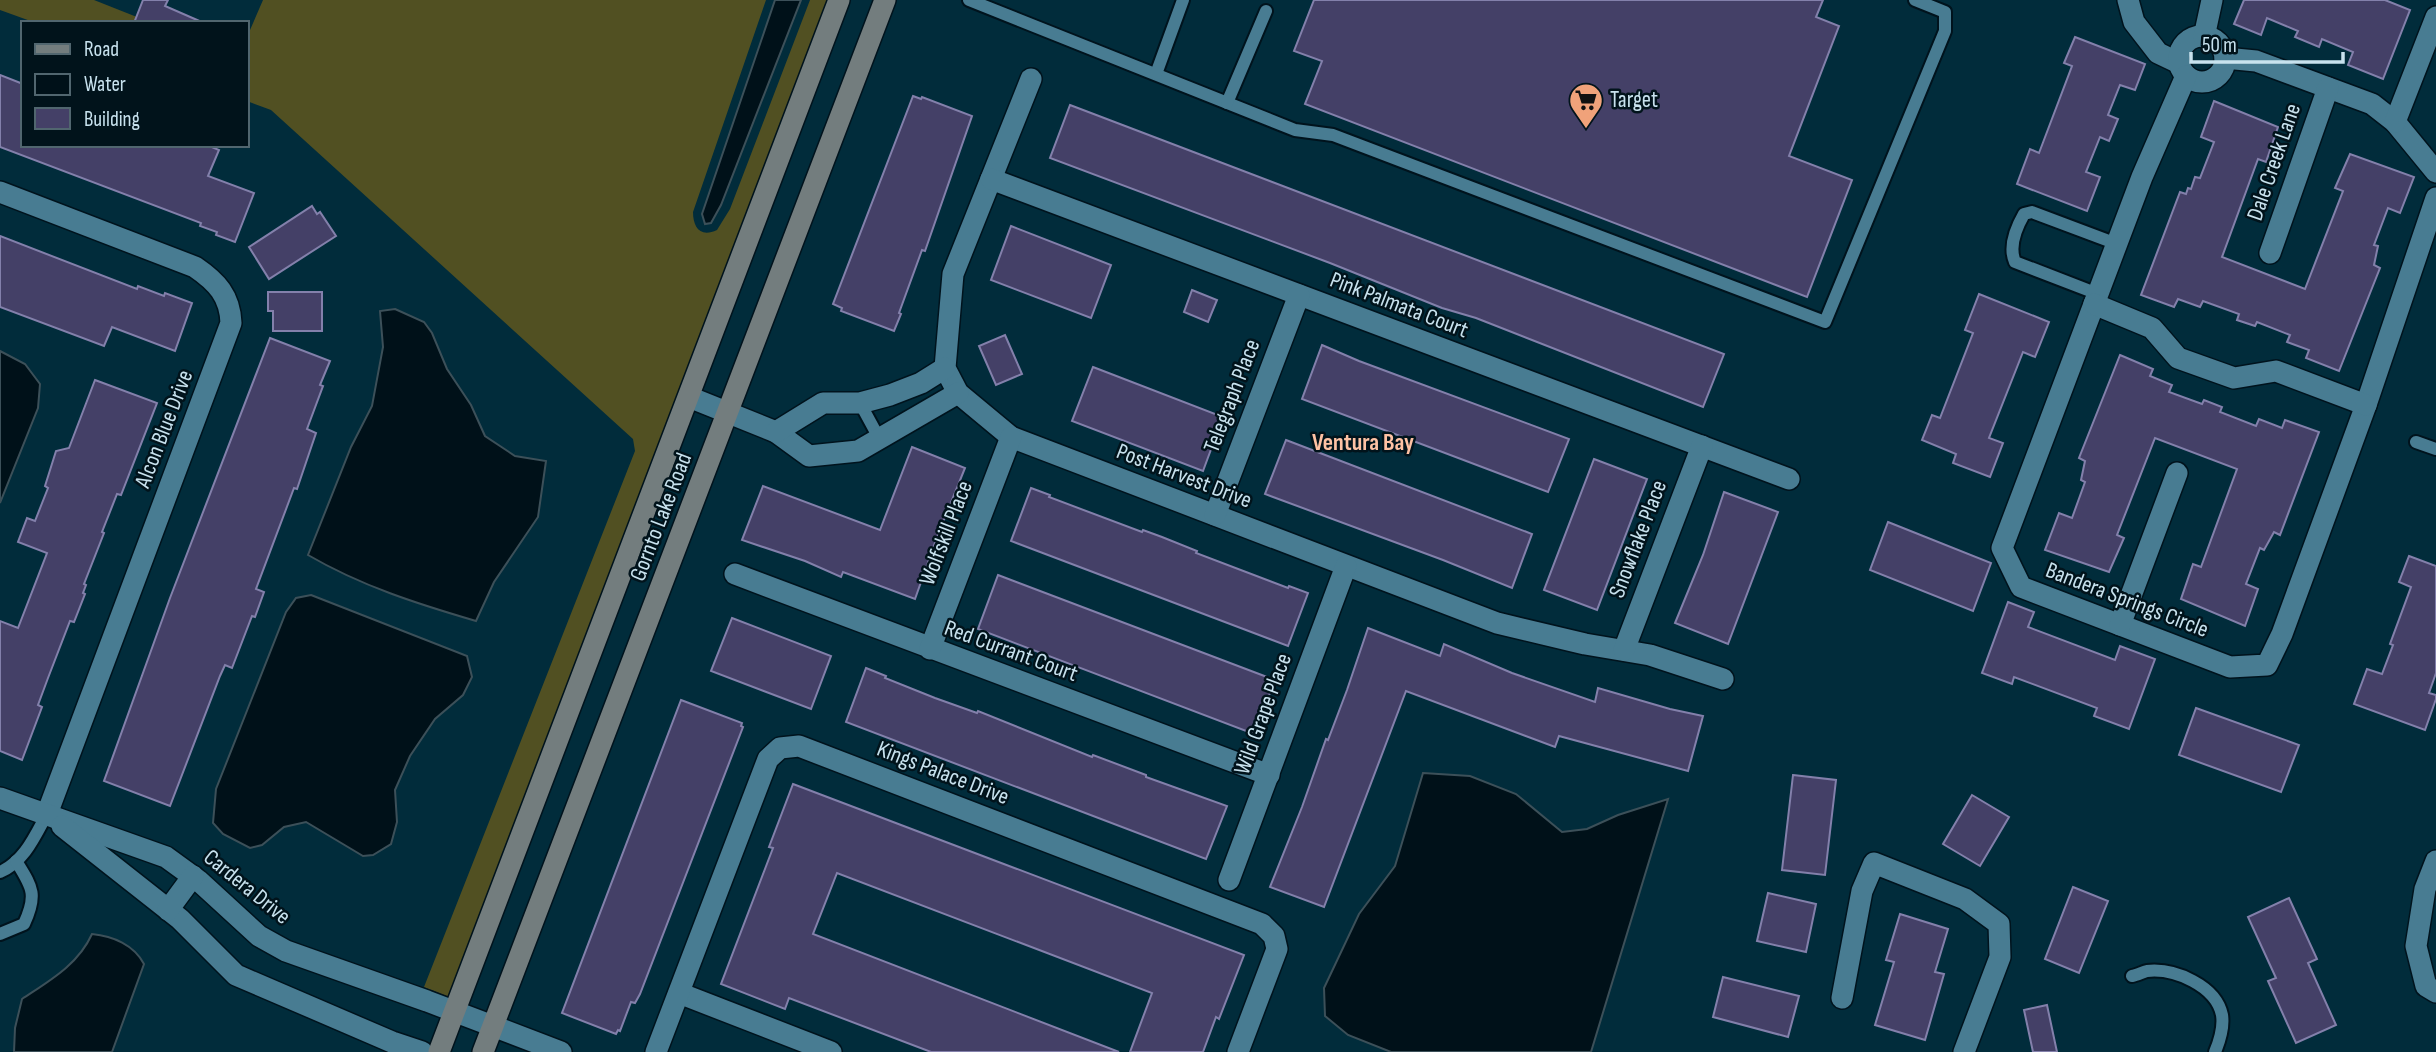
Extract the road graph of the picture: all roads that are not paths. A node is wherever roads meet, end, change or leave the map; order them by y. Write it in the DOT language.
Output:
graph roads {
  1 [pos="839,0"];
  2 [pos="885,0"];
  3 [pos="969,0"];
  4 [pos="1183,0"];
  5 [pos="1915,0"];
  6 [pos="2128,0"];
  7 [pos="2212,0"];
  8 [pos="1266,11"];
  9 [pos="2436,18"];
  10 [pos="2204,37"];
  11 [pos="2225,58"];
  12 [pos="2183,70"];
  13 [pos="1156,75"];
  14 [pos="1031,79"];
  15 [pos="2328,88"];
  16 [pos="1227,103"];
  17 [pos="2395,122"];
  18 [pos="2436,172"];
  19 [pos="991,179"];
  20 [pos="0,192"];
  21 [pos="2436,198"];
  22 [pos="2117,244"];
  23 [pos="2270,253"];
  24 [pos="1299,295"];
  25 [pos="2096,299"];
  26 [pos="945,368"];
  27 [pos="958,393"];
  28 [pos="689,397"];
  29 [pos="860,402"];
  30 [pos="2366,405"];
  31 [pos="729,413"];
  32 [pos="776,432"];
  33 [pos="1011,437"];
  34 [pos="878,438"];
  35 [pos="2416,442"];
  36 [pos="1702,446"];
  37 [pos="2436,449"];
  38 [pos="2177,473"];
  39 [pos="1789,479"];
  40 [pos="1214,515"];
  41 [pos="1346,566"];
  42 [pos="735,574"];
  43 [pos="2120,625"];
  44 [pos="930,649"];
  45 [pos="1623,650"];
  46 [pos="1723,679"];
  47 [pos="1269,775"];
  48 [pos="0,798"];
  49 [pos="47,814"];
  50 [pos="16,860"];
  51 [pos="2436,861"];
  52 [pos="0,872"];
  53 [pos="193,876"];
  54 [pos="1229,880"];
  55 [pos="168,910"];
  56 [pos="0,934"];
  57 [pos="2132,976"];
  58 [pos="2436,992"];
  59 [pos="679,993"];
  60 [pos="1842,998"];
  61 [pos="454,1012"];
  62 [pos="493,1026"];
  63 [pos="422,1052"];
  64 [pos="439,1052"];
  65 [pos="483,1052"];
  66 [pos="561,1052"];
  67 [pos="656,1052"];
  68 [pos="831,1052"];
  69 [pos="1238,1052"];
  70 [pos="1964,1052"];
  71 [pos="2215,1052"];
  1 -- 28 [label="street, Gornto Lake Road"];
  2 -- 31 [label="street, Gornto Lake Road"];
  3 -- 13 [label="lane"];
  4 -- 13 [label="lane"];
  5 -- 16 [label="lane"];
  6 -- 12 [label="street"];
  7 -- 10 [label="street"];
  8 -- 16 [label="lane"];
  9 -- 17 [label="street"];
  10 -- 11 [label="street"];
  10 -- 12 [label="street"];
  11 -- 12 [label="street"];
  11 -- 15 [label="street"];
  12 -- 22 [label="street, Bandera Springs Circle"];
  13 -- 16 [label="lane"];
  14 -- 19 [label="street"];
  15 -- 17 [label="street"];
  15 -- 23 [label="street, Dale Creek Lane"];
  17 -- 18 [label="street"];
  19 -- 24 [label="street, Pink Palmata Court"];
  19 -- 26 [label="street"];
  20 -- 49 [label="street, Alcon Blue Drive"];
  21 -- 30 [label="street, Bandera Springs Circle"];
  22 -- 25 [label="street, Bandera Springs Circle"];
  22 -- 25 [label="lane"];
  24 -- 36 [label="street, Pink Palmata Court"];
  24 -- 40 [label="street, Telegraph Place"];
  25 -- 30 [label="street"];
  25 -- 43 [label="street, Bandera Springs Circle"];
  26 -- 27 [label="street, Post Harvest Drive"];
  26 -- 29 [label="street"];
  27 -- 33 [label="street, Post Harvest Drive"];
  27 -- 34 [label="street"];
  28 -- 31 [label="street"];
  28 -- 61 [label="street, Gornto Lake Road"];
  29 -- 32 [label="street"];
  29 -- 34 [label="lane"];
  30 -- 43 [label="street, Bandera Springs Circle"];
  31 -- 32 [label="street"];
  31 -- 62 [label="street, Gornto Lake Road"];
  32 -- 34 [label="street"];
  33 -- 40 [label="street, Post Harvest Drive"];
  33 -- 44 [label="street, Wolfskill Place"];
  35 -- 37 [label="lane"];
  36 -- 39 [label="street, Pink Palmata Court"];
  36 -- 45 [label="street, Snowflake Place"];
  38 -- 43 [label="street"];
  40 -- 41 [label="street, Post Harvest Drive"];
  41 -- 45 [label="street, Post Harvest Drive"];
  41 -- 47 [label="street, Wild Grape Place"];
  42 -- 44 [label="street, Red Currant Court"];
  44 -- 47 [label="street, Red Currant Court"];
  45 -- 46 [label="street, Post Harvest Drive"];
  47 -- 54 [label="street, Wild Grape Place"];
  48 -- 49 [label="street, Cardera Drive"];
  49 -- 50 [label="lane"];
  49 -- 53 [label="street, Cardera Drive"];
  49 -- 55 [label="street, Cardera Drive"];
  50 -- 52 [label="lane"];
  50 -- 56 [label="lane"];
  51 -- 58 [label="street"];
  53 -- 55 [label="street"];
  53 -- 61 [label="street, Cardera Drive"];
  55 -- 63 [label="street, Cardera Drive"];
  57 -- 71 [label="lane"];
  59 -- 67 [label="street, Kings Palace Drive"];
  59 -- 68 [label="street"];
  59 -- 69 [label="street, Kings Palace Drive"];
  60 -- 70 [label="street"];
  61 -- 62 [label="street"];
  61 -- 64 [label="street, Gornto Lake Road"];
  62 -- 65 [label="street, Gornto Lake Road"];
  62 -- 66 [label="street"];
}
